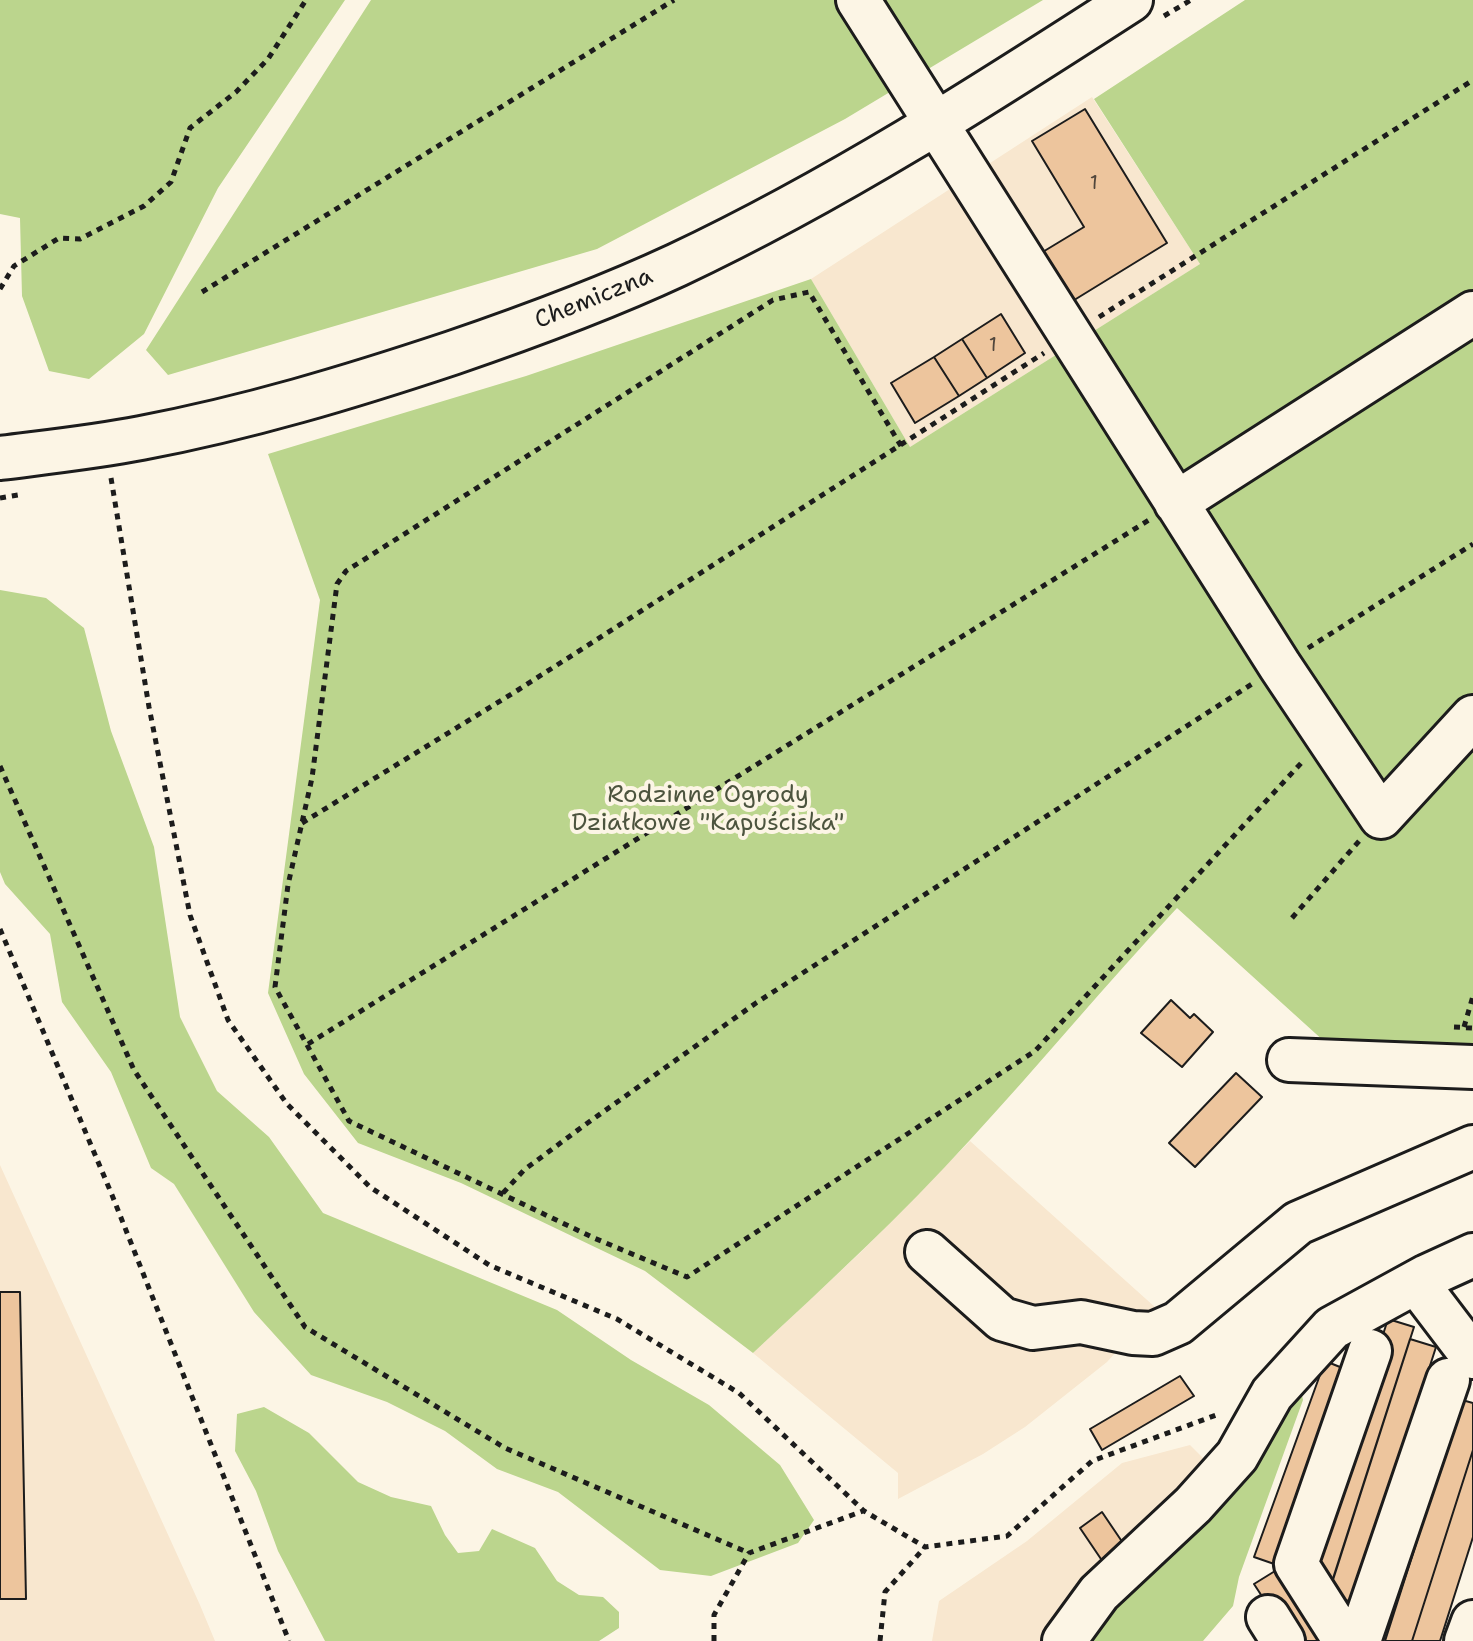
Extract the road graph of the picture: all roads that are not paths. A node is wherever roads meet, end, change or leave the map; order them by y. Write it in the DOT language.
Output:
graph roads {
  1 [pos="858,0"];
  2 [pos="1131,0"];
  3 [pos="937,124"];
  4 [pos="1473,313"];
  5 [pos="0,458"];
  6 [pos="1176,503"];
  7 [pos="1473,717"];
  8 [pos="1469,1047"];
  9 [pos="1289,1060"];
  10 [pos="1473,1147"];
  11 [pos="927,1252"];
  12 [pos="1473,1255"];
  13 [pos="1416,1282"];
  14 [pos="1370,1351"];
  15 [pos="1461,1369"];
  16 [pos="1473,1622"];
  17 [pos="1064,1641"];
  18 [pos="1345,1641"];
  19 [pos="1359,1641"];
  20 [pos="1466,1641"];
  1 -- 3 [label="street"];
  2 -- 3 [label="street, Chemiczna"];
  3 -- 5 [label="street, Chemiczna"];
  3 -- 6 [label="street"];
  4 -- 6 [label="street"];
  6 -- 7 [label="street"];
  8 -- 9 [label="street"];
  10 -- 11 [label="street"];
  12 -- 13 [label="street"];
  13 -- 15 [label="street"];
  13 -- 17 [label="street"];
  14 -- 18 [label="street"];
  15 -- 19 [label="street"];
  16 -- 20 [label="street"];
}
